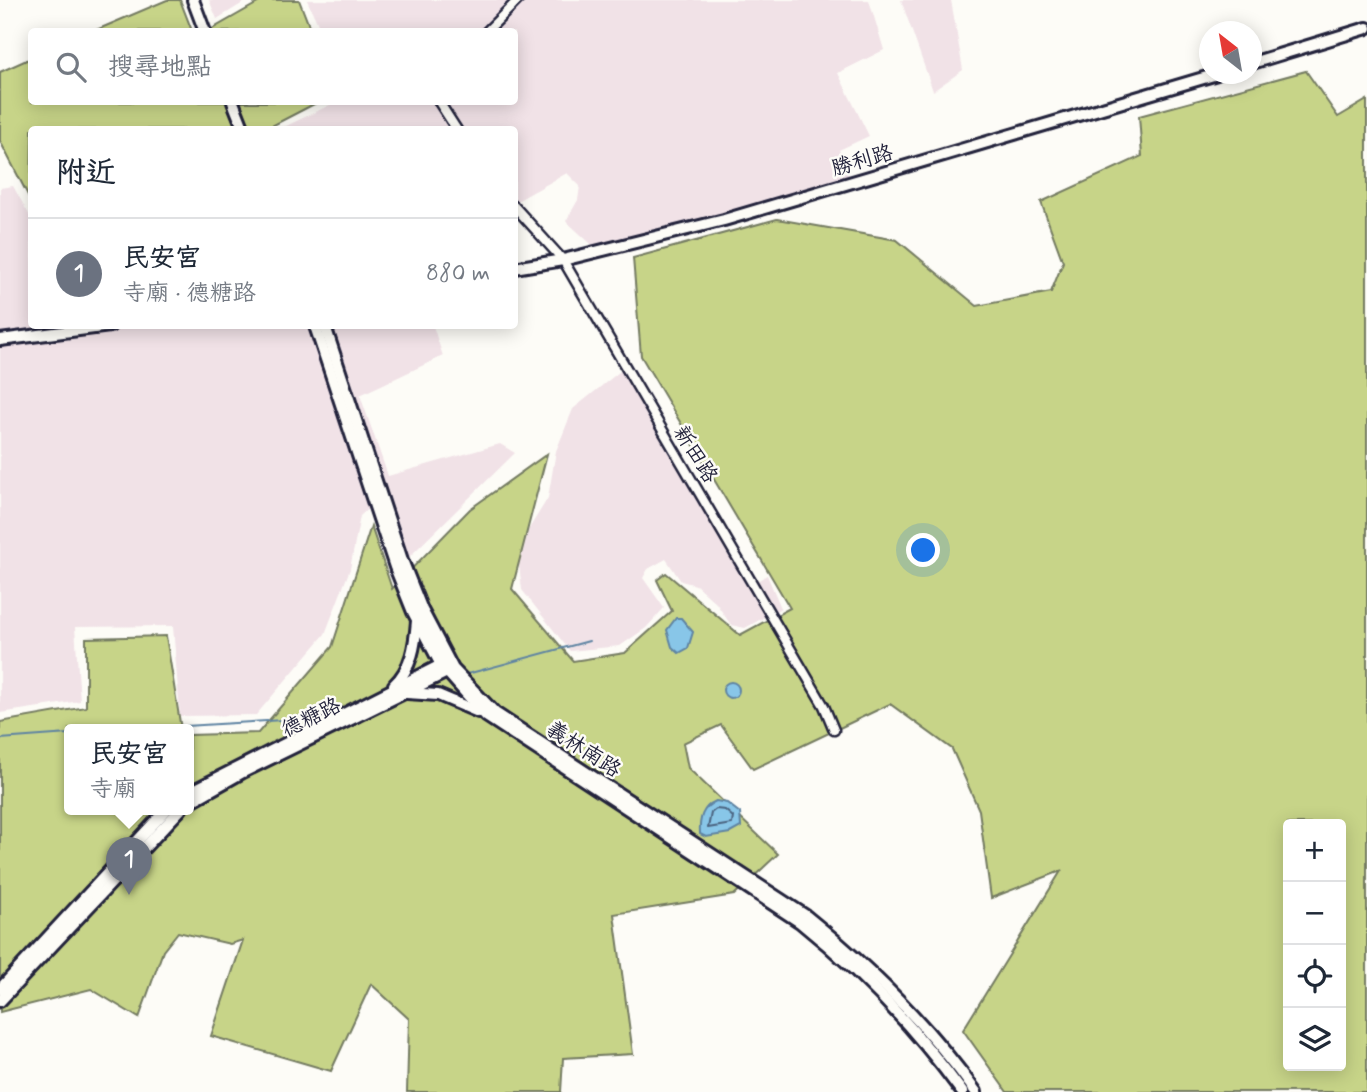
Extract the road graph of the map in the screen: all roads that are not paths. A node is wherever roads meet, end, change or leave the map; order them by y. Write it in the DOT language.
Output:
graph roads {
  1 [pos="193,0"];
  2 [pos="518,0"];
  3 [pos="204,28"];
  4 [pos="490,28"];
  5 [pos="1367,28"];
  6 [pos="1262,60"];
  7 [pos="1199,79"];
  8 [pos="234,105"];
  9 [pos="441,105"];
  10 [pos="242,126"];
  11 [pos="454,126"];
  12 [pos="518,210"];
  13 [pos="562,260"];
  14 [pos="518,267"];
  15 [pos="86,329"];
  16 [pos="316,329"];
  17 [pos="327,329"];
  18 [pos="0,340"];
  19 [pos="418,621"];
  20 [pos="447,667"];
  21 [pos="385,693"];
  22 [pos="404,693"];
  23 [pos="486,716"];
  24 [pos="834,730"];
  25 [pos="194,790"];
  26 [pos="194,800"];
  27 [pos="161,815"];
  28 [pos="175,815"];
  29 [pos="0,989"];
  30 [pos="0,1001"];
  31 [pos="962,1092"];
  32 [pos="976,1092"];
  1 -- 3 [label="street"];
  2 -- 4 [label="street"];
  5 -- 6 [label="street"];
  7 -- 13 [label="street, 勝利路"];
  8 -- 10 [label="street"];
  9 -- 11 [label="street"];
  12 -- 13 [label="street, 新田路"];
  13 -- 14 [label="street, 勝利路"];
  13 -- 24 [label="street, 新田路"];
  15 -- 18 [label="street"];
  16 -- 19 [label="street, 義林南路"];
  17 -- 20 [label="street, 義林南路"];
  19 -- 20 [label="street, 義林南路"];
  19 -- 21 [label="street"];
  20 -- 21 [label="street, 德糖路"];
  20 -- 22 [label="street, 德糖路"];
  20 -- 23 [label="street, 義林南路"];
  20 -- 32 [label="street, 義林南路"];
  21 -- 25 [label="street, 德糖路"];
  22 -- 23 [label="street"];
  22 -- 26 [label="street, 德糖路"];
  23 -- 31 [label="street, 義林南路"];
  27 -- 29 [label="street"];
  28 -- 30 [label="street"];
}
